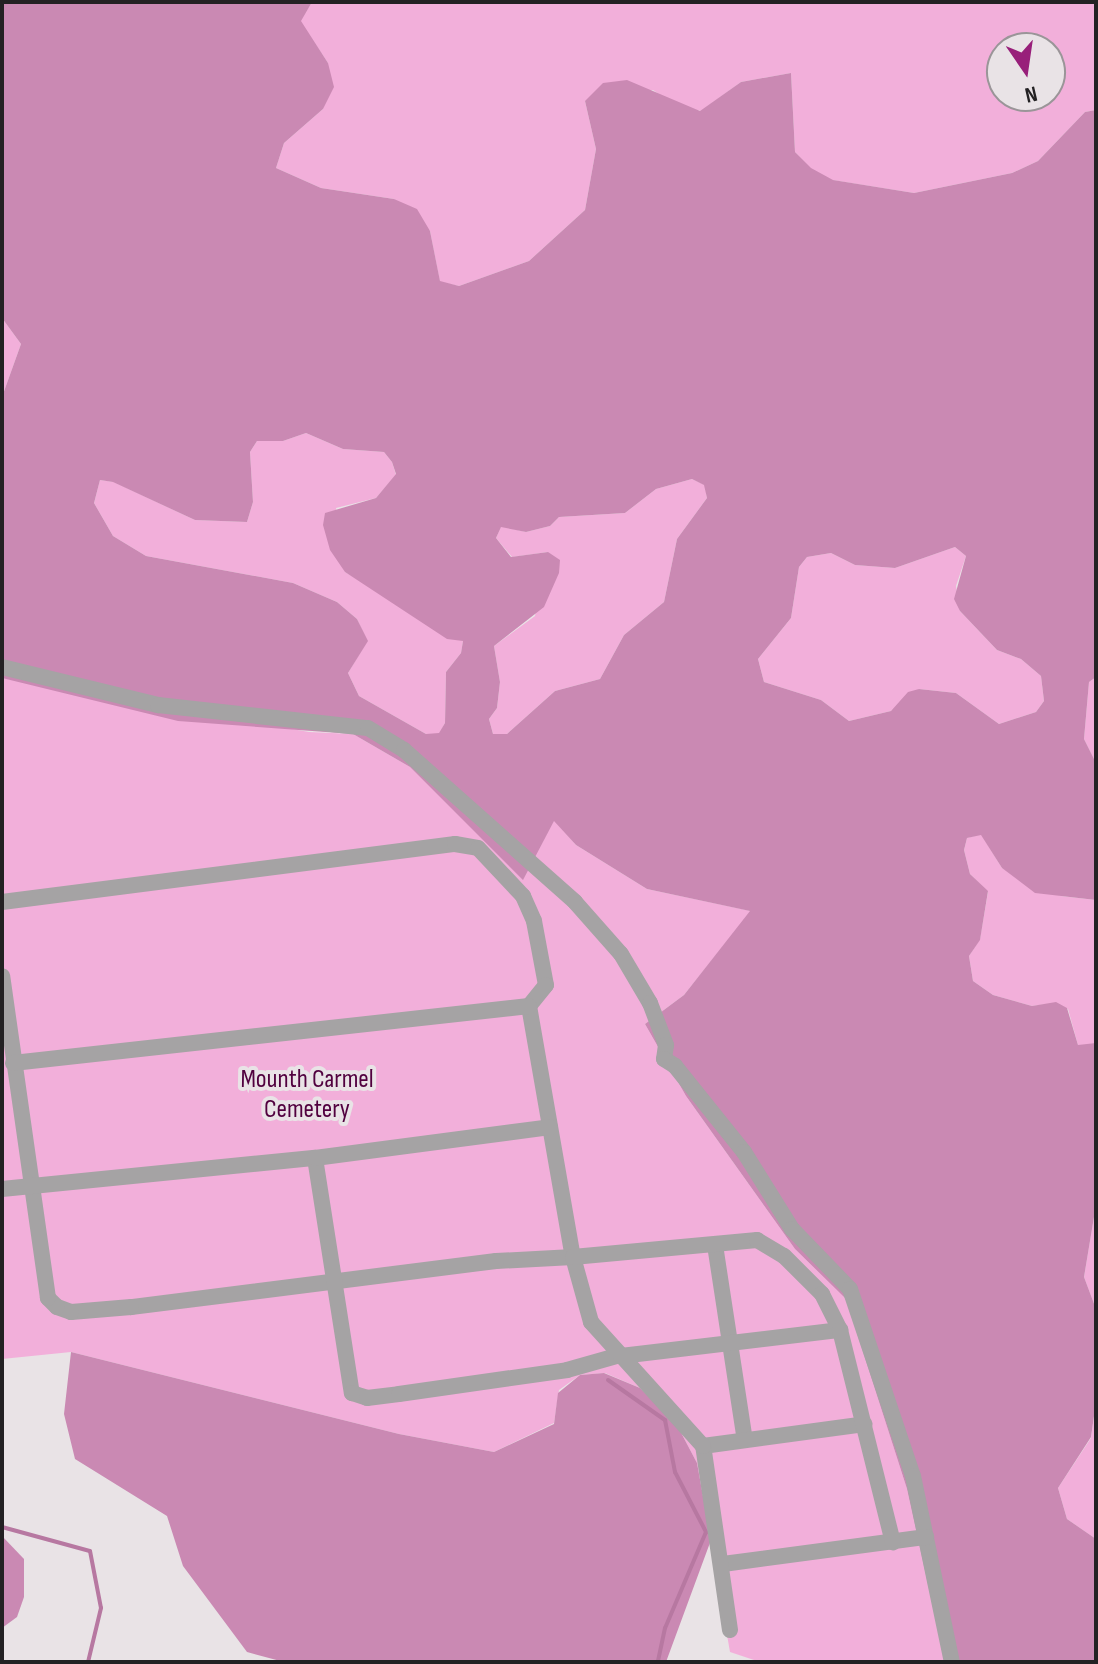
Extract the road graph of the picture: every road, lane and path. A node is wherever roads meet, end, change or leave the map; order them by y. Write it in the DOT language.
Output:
graph roads {
  1 [pos="2,667"];
  2 [pos="2,902"];
  3 [pos="2,976"];
  4 [pos="529,1006"];
  5 [pos="13,1063"];
  6 [pos="550,1127"];
  7 [pos="315,1158"];
  8 [pos="32,1187"];
  9 [pos="2,1189"];
  10 [pos="715,1245"];
  11 [pos="573,1257"];
  12 [pos="336,1281"];
  13 [pos="840,1330"];
  14 [pos="730,1343"];
  15 [pos="621,1355"];
  16 [pos="865,1424"];
  17 [pos="745,1440"];
  18 [pos="703,1446"];
  19 [pos="926,1537"];
  20 [pos="893,1542"];
  21 [pos="723,1564"];
  22 [pos="730,1630"];
  23 [pos="952,1662"];
  1 -- 19 [label="street"];
  2 -- 4 [label="street"];
  3 -- 5 [label="street"];
  4 -- 5 [label="street"];
  4 -- 6 [label="street"];
  5 -- 8 [label="street"];
  6 -- 7 [label="street"];
  6 -- 11 [label="street"];
  7 -- 8 [label="street"];
  7 -- 12 [label="street"];
  8 -- 9 [label="street"];
  8 -- 12 [label="street"];
  10 -- 11 [label="street"];
  10 -- 13 [label="street"];
  10 -- 14 [label="street"];
  11 -- 12 [label="street"];
  11 -- 15 [label="street"];
  12 -- 15 [label="street"];
  13 -- 14 [label="street"];
  13 -- 16 [label="street"];
  14 -- 15 [label="street"];
  14 -- 17 [label="street"];
  15 -- 18 [label="street"];
  16 -- 17 [label="street"];
  16 -- 20 [label="street"];
  17 -- 18 [label="street"];
  18 -- 21 [label="street"];
  19 -- 20 [label="street"];
  19 -- 23 [label="street"];
  20 -- 21 [label="street"];
  21 -- 22 [label="street"];
}
